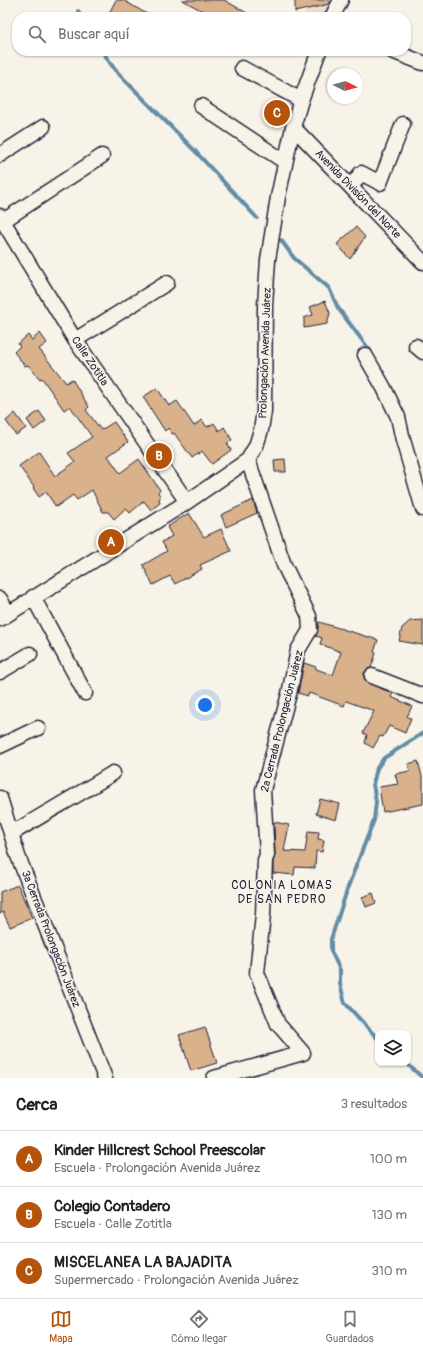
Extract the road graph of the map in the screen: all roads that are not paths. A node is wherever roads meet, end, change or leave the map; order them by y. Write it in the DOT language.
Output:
graph roads {
  1 [pos="341,0"];
  2 [pos="335,12"];
  3 [pos="317,56"];
  4 [pos="405,56"];
  5 [pos="423,63"];
  6 [pos="242,68"];
  7 [pos="301,100"];
  8 [pos="201,106"];
  9 [pos="403,124"];
  10 [pos="293,127"];
  11 [pos="42,128"];
  12 [pos="0,155"];
  13 [pos="102,156"];
  14 [pos="285,162"];
  15 [pos="351,187"];
  16 [pos="2,224"];
  17 [pos="421,256"];
  18 [pos="167,283"];
  19 [pos="75,340"];
  20 [pos="365,354"];
  21 [pos="248,460"];
  22 [pos="417,471"];
  23 [pos="187,502"];
  24 [pos="423,509"];
  25 [pos="33,597"];
  26 [pos="0,599"];
  27 [pos="4,616"];
  28 [pos="30,654"];
  29 [pos="0,672"];
  30 [pos="372,676"];
  31 [pos="86,693"];
  32 [pos="423,696"];
  33 [pos="38,728"];
  34 [pos="0,746"];
  35 [pos="113,773"];
  36 [pos="0,798"];
  37 [pos="11,834"];
  38 [pos="105,1078"];
  39 [pos="214,1078"];
  1 -- 2 [label="street"];
  3 -- 7 [label="street, Prolongación Avenida Juárez"];
  4 -- 5 [label="street"];
  6 -- 7 [label="street"];
  7 -- 10 [label="street, Prolongación Avenida Juárez"];
  8 -- 14 [label="street"];
  9 -- 15 [label="street"];
  10 -- 14 [label="street, Prolongación Avenida Juárez"];
  10 -- 15 [label="street, Avenida División del Norte"];
  11 -- 12 [label="street"];
  13 -- 16 [label="street"];
  14 -- 21 [label="street, Prolongación Avenida Juárez"];
  15 -- 17 [label="street, Avenida División del Norte"];
  16 -- 19 [label="street, Calle Zotitla"];
  18 -- 19 [label="street"];
  19 -- 23 [label="street, Calle Zotitla"];
  20 -- 22 [label="street"];
  21 -- 23 [label="street, Prolongación Avenida Juárez"];
  21 -- 39 [label="street, 2a Cerrada Prolongación Juárez"];
  22 -- 24 [label="street"];
  23 -- 25 [label="street, Prolongación Avenida Juárez"];
  25 -- 27 [label="street, Prolongación Avenida Juárez"];
  25 -- 31 [label="street"];
  26 -- 27 [label="street"];
  28 -- 29 [label="street"];
  30 -- 32 [label="street"];
  33 -- 34 [label="street"];
  35 -- 37 [label="street"];
  36 -- 37 [label="street, 3a Cerrada Prolongación Juárez"];
  37 -- 38 [label="street, 3a Cerrada Prolongación Juárez"];
}
